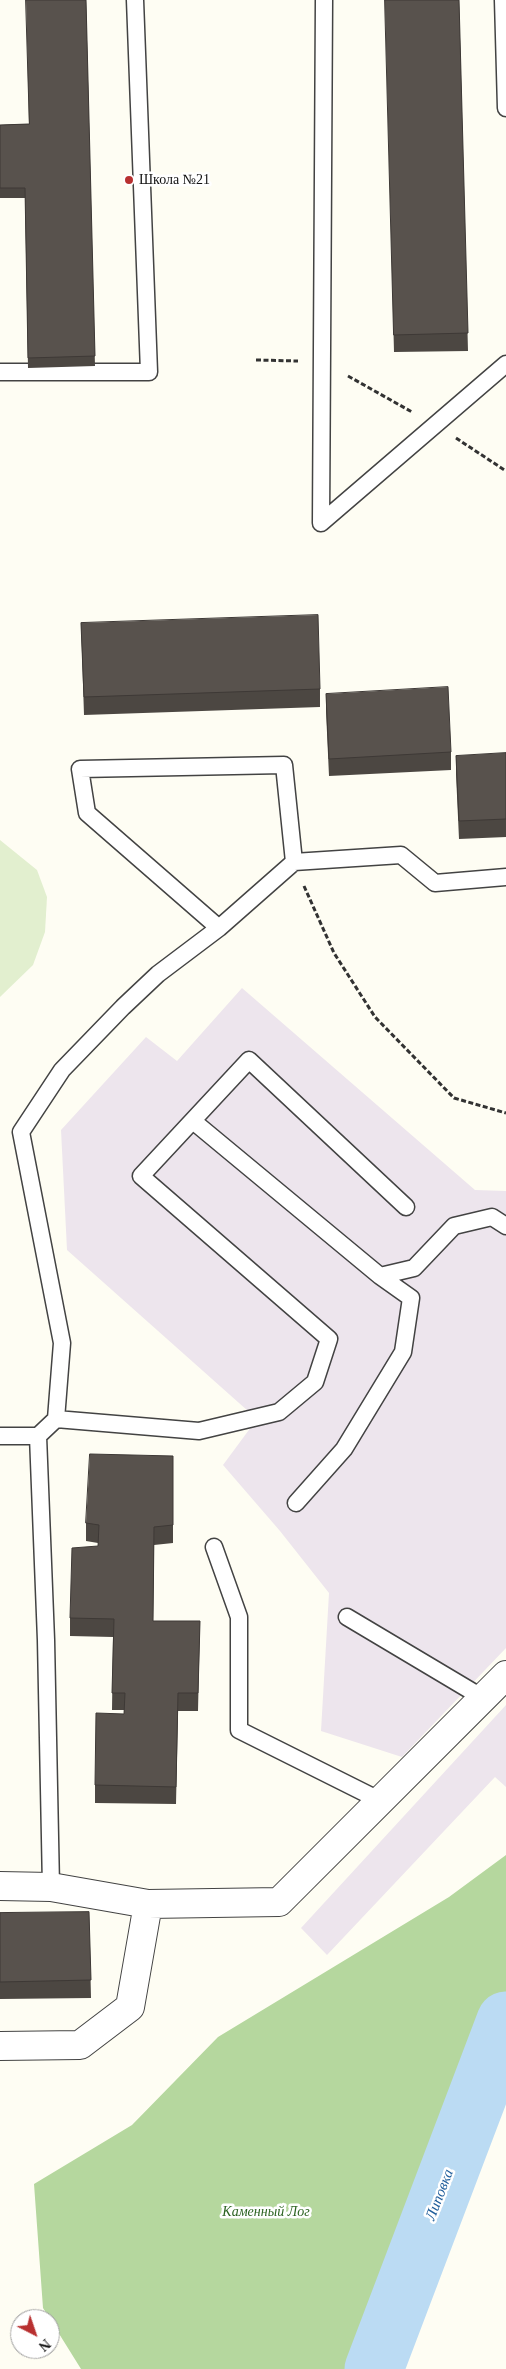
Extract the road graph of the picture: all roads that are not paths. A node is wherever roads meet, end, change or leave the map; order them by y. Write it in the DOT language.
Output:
graph roads {
  1 [pos="135,0"];
  2 [pos="324,0"];
  3 [pos="503,0"];
  4 [pos="506,108"];
  5 [pos="506,364"];
  6 [pos="0,372"];
  7 [pos="294,862"];
  8 [pos="506,877"];
  9 [pos="219,928"];
  10 [pos="193,1120"];
  11 [pos="406,1208"];
  12 [pos="506,1226"];
  13 [pos="380,1276"];
  14 [pos="56,1419"];
  15 [pos="0,1436"];
  16 [pos="38,1436"];
  17 [pos="296,1503"];
  18 [pos="214,1547"];
  19 [pos="347,1618"];
  20 [pos="506,1675"];
  21 [pos="483,1698"];
  22 [pos="381,1801"];
  23 [pos="0,1886"];
  24 [pos="51,1887"];
  25 [pos="148,1904"];
  26 [pos="0,2046"];
  1 -- 6 [label="lane"];
  2 -- 5 [label="lane"];
  3 -- 4 [label="lane"];
  7 -- 8 [label="lane"];
  7 -- 9 [label="lane"];
  7 -- 9 [label="lane"];
  9 -- 14 [label="lane"];
  10 -- 11 [label="lane"];
  10 -- 13 [label="lane"];
  10 -- 14 [label="lane"];
  12 -- 13 [label="lane"];
  13 -- 17 [label="lane"];
  14 -- 16 [label="lane"];
  15 -- 16 [label="lane"];
  16 -- 24 [label="lane"];
  18 -- 22 [label="lane"];
  19 -- 21 [label="lane"];
  20 -- 21 [label="street"];
  21 -- 22 [label="street"];
  22 -- 25 [label="street"];
  23 -- 24 [label="street"];
  24 -- 25 [label="street"];
  25 -- 26 [label="street"];
}
